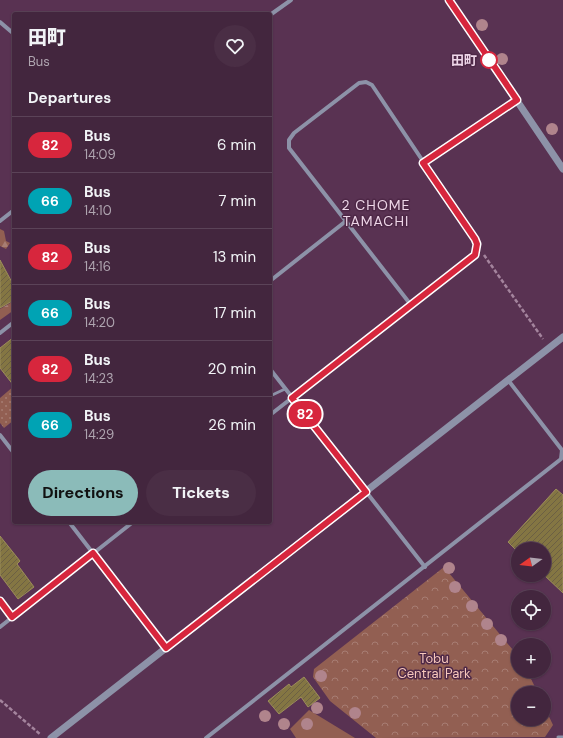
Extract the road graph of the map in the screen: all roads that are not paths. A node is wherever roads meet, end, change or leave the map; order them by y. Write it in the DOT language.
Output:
graph roads {
  1 [pos="291,0"];
  2 [pos="449,0"];
  3 [pos="272,14"];
  4 [pos="0,22"];
  5 [pos="12,32"];
  6 [pos="517,100"];
  7 [pos="423,163"];
  8 [pos="563,169"];
  9 [pos="12,212"];
  10 [pos="0,221"];
  11 [pos="346,221"];
  12 [pos="272,279"];
  13 [pos="411,305"];
  14 [pos="12,324"];
  15 [pos="0,334"];
  16 [pos="563,337"];
  17 [pos="272,372"];
  18 [pos="508,380"];
  19 [pos="285,389"];
  20 [pos="272,395"];
  21 [pos="292,398"];
  22 [pos="272,413"];
  23 [pos="0,435"];
  24 [pos="12,450"];
  25 [pos="366,492"];
  26 [pos="71,524"];
  27 [pos="130,524"];
  28 [pos="93,553"];
  29 [pos="425,567"];
  30 [pos="0,601"];
  31 [pos="12,617"];
  32 [pos="0,626"];
  33 [pos="166,648"];
  34 [pos="558,737"];
  35 [pos="51,738"];
  36 [pos="206,738"];
  37 [pos="563,738"];
  1 -- 3 [label="street"];
  2 -- 6 [label="street"];
  4 -- 5 [label="street"];
  6 -- 7 [label="street"];
  6 -- 8 [label="street"];
  7 -- 11 [label="street"];
  7 -- 13 [label="street"];
  9 -- 10 [label="street"];
  11 -- 12 [label="street"];
  11 -- 13 [label="street"];
  13 -- 21 [label="street"];
  14 -- 15 [label="street"];
  16 -- 18 [label="street"];
  17 -- 19 [label="street"];
  18 -- 25 [label="street"];
  18 -- 29 [label="street"];
  19 -- 20 [label="lane"];
  19 -- 21 [label="street"];
  21 -- 22 [label="street"];
  21 -- 25 [label="street"];
  23 -- 24 [label="street"];
  25 -- 29 [label="street"];
  25 -- 33 [label="street"];
  26 -- 28 [label="street"];
  27 -- 28 [label="street"];
  28 -- 31 [label="street"];
  28 -- 33 [label="street"];
  29 -- 36 [label="street"];
  30 -- 31 [label="street"];
  31 -- 32 [label="street"];
  33 -- 35 [label="street"];
  34 -- 37 [label="lane"];
}
